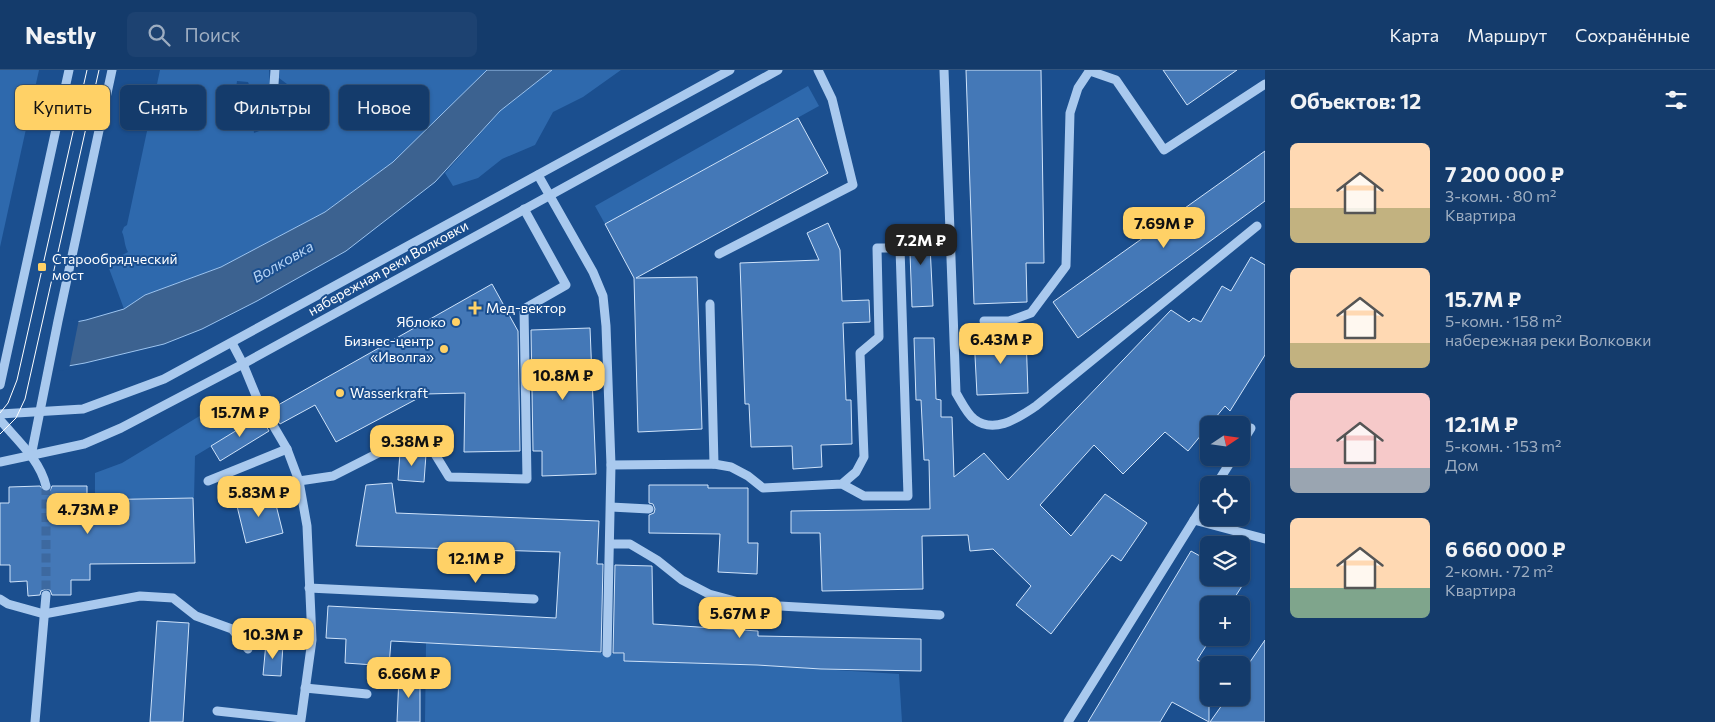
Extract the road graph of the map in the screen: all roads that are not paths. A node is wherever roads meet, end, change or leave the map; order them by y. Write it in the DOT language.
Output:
graph roads {
  1 [pos="69,70"];
  2 [pos="112,70"];
  3 [pos="275,70"];
  4 [pos="730,70"];
  5 [pos="778,70"];
  6 [pos="818,70"];
  7 [pos="944,70"];
  8 [pos="1090,70"];
  9 [pos="1265,84"];
  10 [pos="274,85"];
  11 [pos="538,175"];
  12 [pos="549,195"];
  13 [pos="524,209"];
  14 [pos="1257,226"];
  15 [pos="719,254"];
  16 [pos="710,304"];
  17 [pos="984,321"];
  18 [pos="232,343"];
  19 [pos="243,364"];
  20 [pos="0,384"];
  21 [pos="39,412"];
  22 [pos="0,414"];
  23 [pos="0,420"];
  24 [pos="287,449"];
  25 [pos="31,456"];
  26 [pos="0,462"];
  27 [pos="714,464"];
  28 [pos="611,465"];
  29 [pos="208,481"];
  30 [pos="299,481"];
  31 [pos="842,484"];
  32 [pos="46,486"];
  33 [pos="611,507"];
  34 [pos="649,509"];
  35 [pos="1200,510"];
  36 [pos="1194,520"];
  37 [pos="1265,539"];
  38 [pos="610,544"];
  39 [pos="310,588"];
  40 [pos="46,595"];
  41 [pos="0,599"];
  42 [pos="534,599"];
  43 [pos="44,614"];
  44 [pos="940,615"];
  45 [pos="248,649"];
  46 [pos="607,653"];
  47 [pos="306,688"];
  48 [pos="367,694"];
  49 [pos="217,711"];
  50 [pos="36,722"];
  51 [pos="1068,722"];
  1 -- 20 [label="street"];
  2 -- 21 [label="street"];
  3 -- 10 [label="street"];
  4 -- 11 [label="street, набережная реки Волковки"];
  5 -- 12 [label="street, набережная реки Волковки"];
  6 -- 15 [label="street"];
  7 -- 14 [label="street"];
  8 -- 9 [label="street"];
  8 -- 17 [label="street"];
  11 -- 12 [label="street"];
  11 -- 18 [label="street, набережная реки Волковки"];
  12 -- 13 [label="street, набережная реки Волковки"];
  12 -- 28 [label="street"];
  13 -- 19 [label="street, набережная реки Волковки"];
  13 -- 30 [label="street"];
  16 -- 27 [label="street"];
  18 -- 19 [label="street"];
  18 -- 21 [label="street, набережная реки Волковки"];
  19 -- 24 [label="street"];
  19 -- 25 [label="street, набережная реки Волковки"];
  21 -- 22 [label="street, набережная реки Волковки"];
  21 -- 25 [label="street"];
  23 -- 25 [label="street"];
  24 -- 29 [label="street"];
  24 -- 30 [label="street"];
  25 -- 26 [label="street, набережная реки Волковки"];
  25 -- 32 [label="street"];
  27 -- 28 [label="street"];
  27 -- 31 [label="street"];
  28 -- 33 [label="street"];
  30 -- 39 [label="street"];
  31 -- 31 [label="street"];
  33 -- 34 [label="street"];
  33 -- 38 [label="street"];
  35 -- 36 [label="street"];
  36 -- 37 [label="street"];
  36 -- 51 [label="street"];
  38 -- 44 [label="street"];
  38 -- 46 [label="street"];
  39 -- 42 [label="street"];
  39 -- 47 [label="street"];
  40 -- 43 [label="street"];
  41 -- 43 [label="street"];
  43 -- 45 [label="street"];
  43 -- 50 [label="street"];
  47 -- 48 [label="street"];
  47 -- 49 [label="street"];
}
